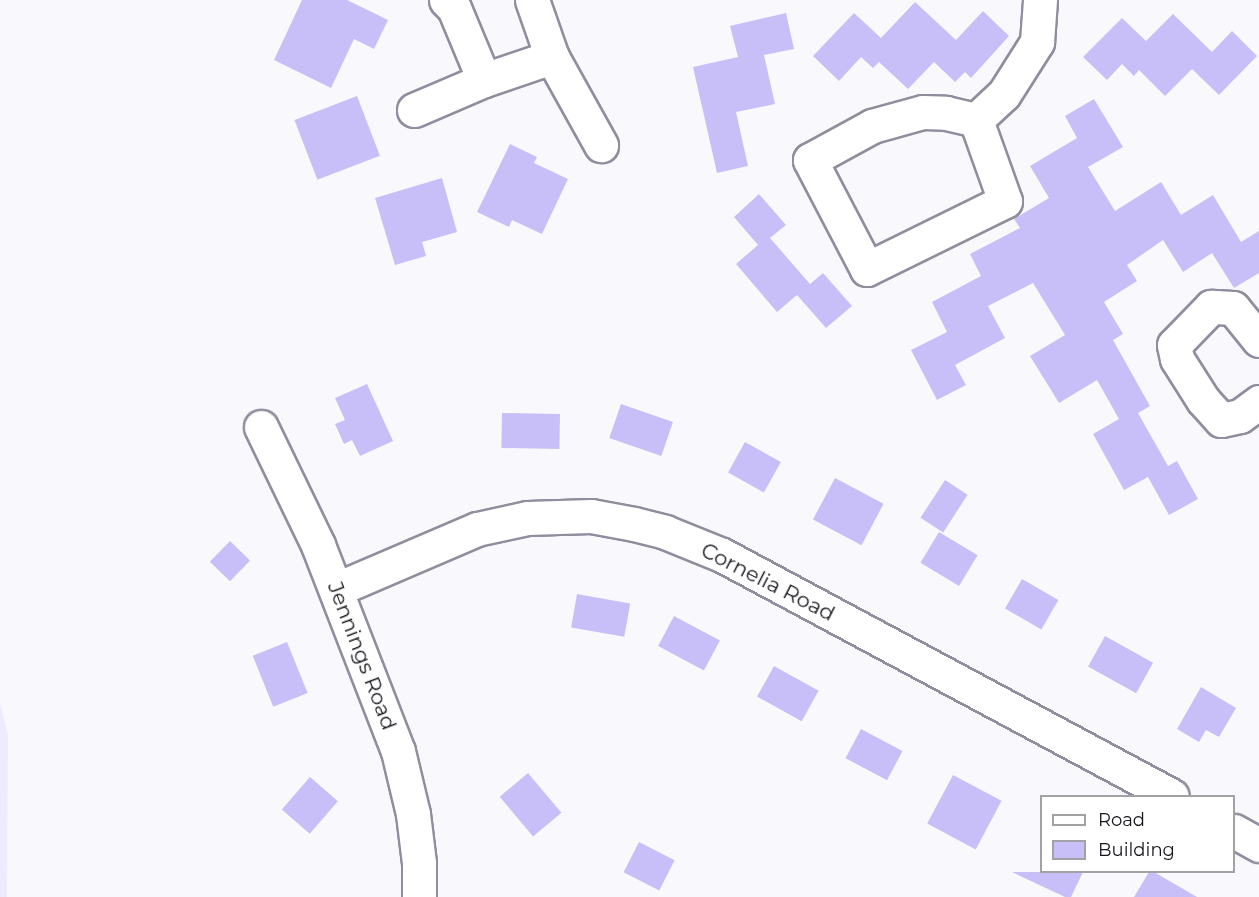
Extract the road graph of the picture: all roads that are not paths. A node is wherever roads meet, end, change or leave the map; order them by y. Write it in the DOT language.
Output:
graph roads {
  1 [pos="532,0"];
  2 [pos="1040,0"];
  3 [pos="460,2"];
  4 [pos="552,57"];
  5 [pos="484,80"];
  6 [pos="414,110"];
  7 [pos="976,120"];
  8 [pos="601,146"];
  9 [pos="1259,340"];
  10 [pos="1259,402"];
  11 [pos="261,427"];
  12 [pos="337,589"];
  13 [pos="1170,795"];
  14 [pos="1235,832"];
  15 [pos="1259,845"];
  16 [pos="419,897"];
  1 -- 4 [label="street"];
  2 -- 7 [label="street"];
  3 -- 5 [label="street"];
  4 -- 5 [label="street"];
  4 -- 8 [label="street"];
  5 -- 6 [label="street"];
  7 -- 7 [label="street"];
  9 -- 10 [label="street"];
  11 -- 12 [label="street, Jennings Road"];
  12 -- 13 [label="street, Cornelia Road"];
  12 -- 16 [label="street, Jennings Road"];
  14 -- 15 [label="street"];
}
